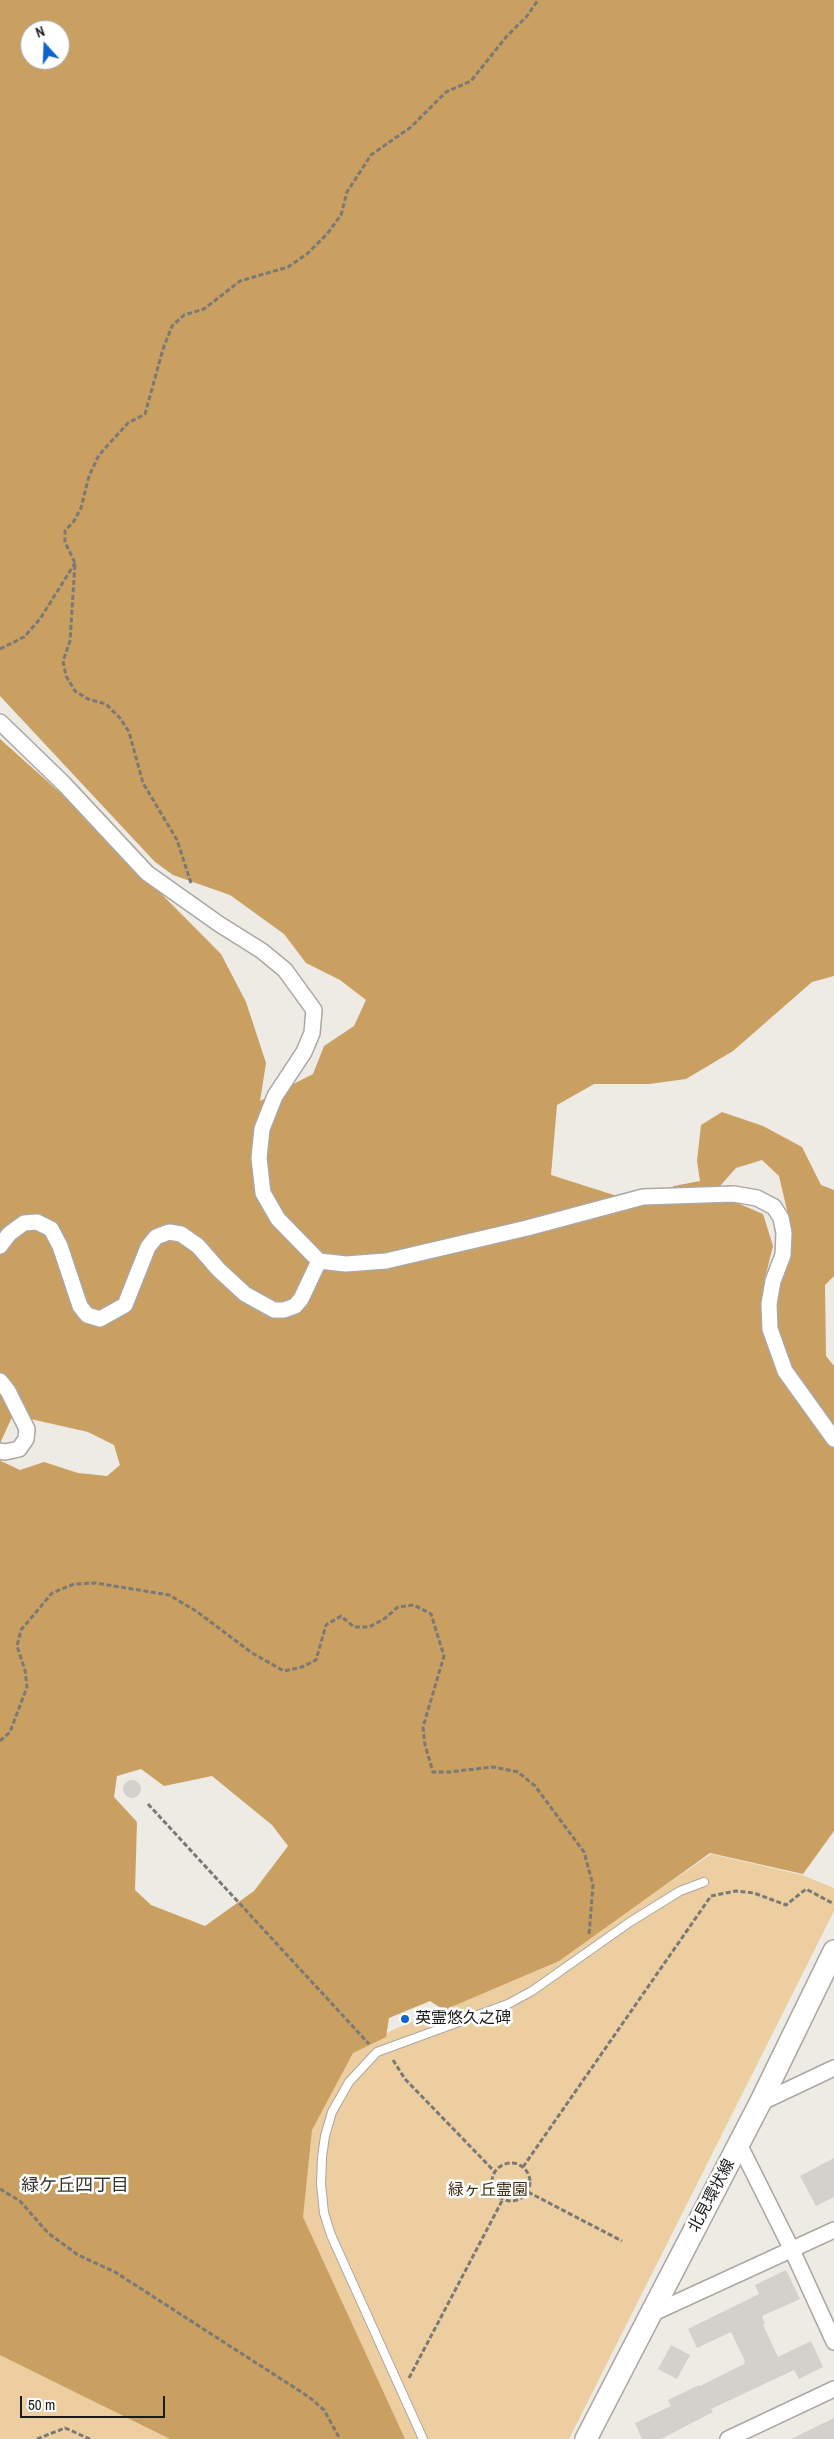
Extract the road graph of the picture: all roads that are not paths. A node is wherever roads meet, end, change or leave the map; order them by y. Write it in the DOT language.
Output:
graph roads {
  1 [pos="0,722"];
  2 [pos="0,1246"];
  3 [pos="319,1261"];
  4 [pos="0,1381"];
  5 [pos="834,1439"];
  6 [pos="0,1451"];
  7 [pos="704,1882"];
  8 [pos="834,1951"];
  9 [pos="834,2068"];
  10 [pos="760,2103"];
  11 [pos="739,2144"];
  12 [pos="834,2230"];
  13 [pos="792,2250"];
  14 [pos="649,2315"];
  15 [pos="834,2342"];
  16 [pos="834,2389"];
  17 [pos="423,2439"];
  18 [pos="586,2439"];
  19 [pos="728,2439"];
  1 -- 3 [label="street"];
  2 -- 3 [label="street"];
  3 -- 5 [label="street"];
  4 -- 6 [label="street"];
  7 -- 17 [label="lane"];
  8 -- 10 [label="main road, 北見環状線"];
  9 -- 10 [label="street"];
  10 -- 11 [label="main road, 北見環状線"];
  11 -- 13 [label="street"];
  11 -- 14 [label="main road, 北見環状線"];
  12 -- 13 [label="street"];
  13 -- 14 [label="street"];
  13 -- 15 [label="street"];
  14 -- 18 [label="main road, 北見環状線"];
  16 -- 19 [label="street"];
}
